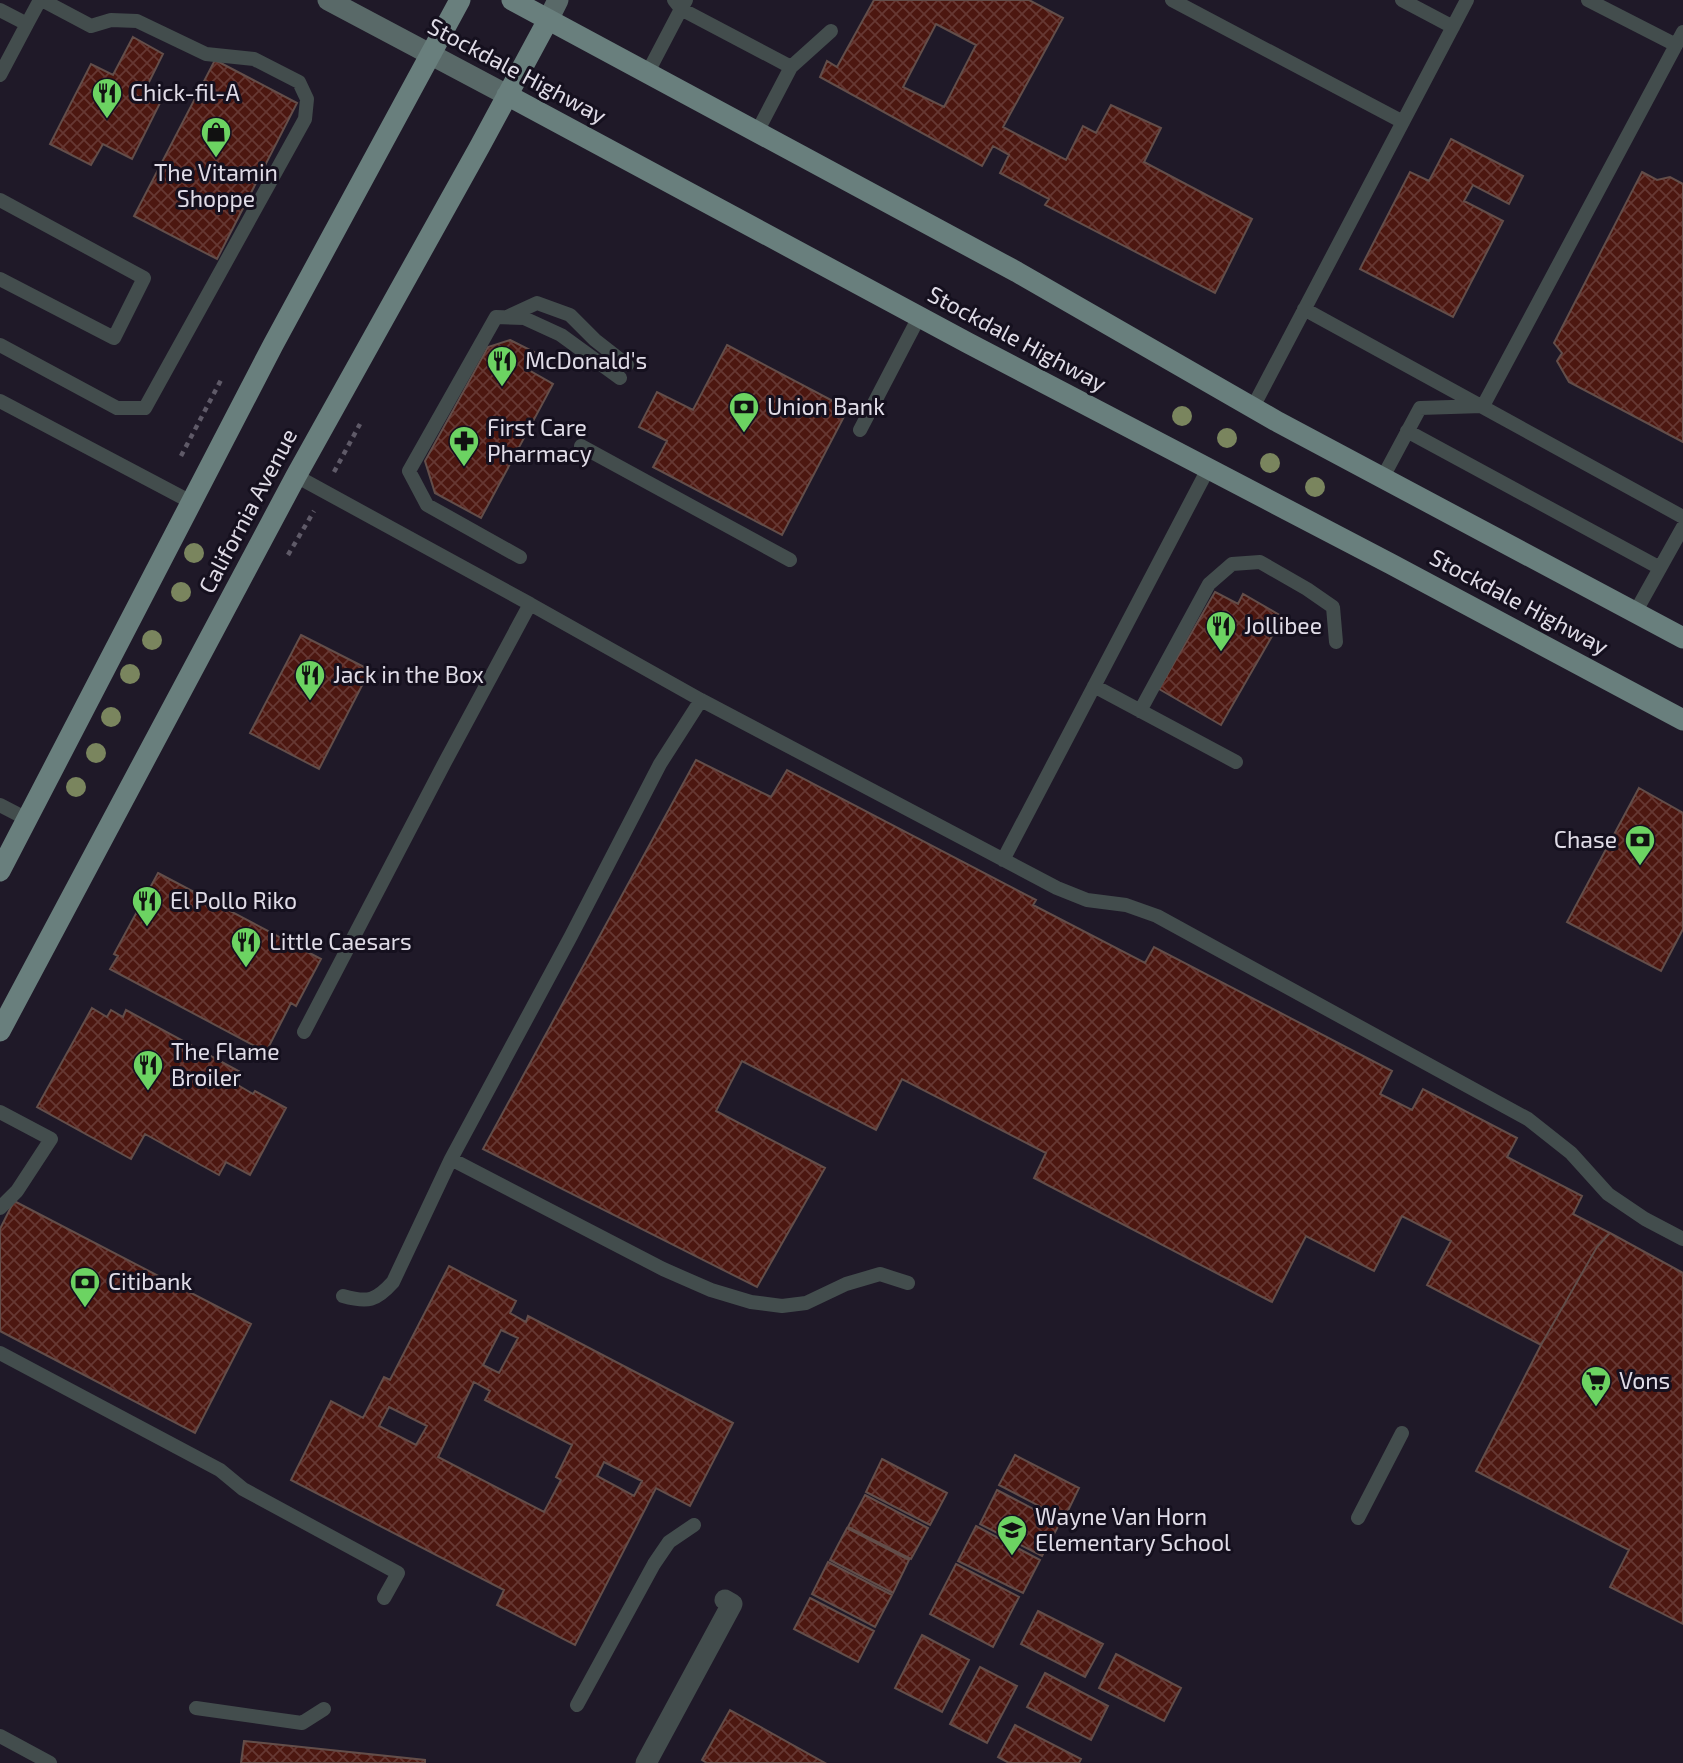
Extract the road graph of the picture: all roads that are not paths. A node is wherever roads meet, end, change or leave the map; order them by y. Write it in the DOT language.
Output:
graph roads {
  1 [pos="41,0"];
  2 [pos="328,0"];
  3 [pos="460,0"];
  4 [pos="512,0"];
  5 [pos="558,0"];
  6 [pos="1172,0"];
  7 [pos="1402,0"];
  8 [pos="1467,0"];
  9 [pos="1594,1"];
  10 [pos="679,2"];
  11 [pos="0,10"];
  12 [pos="548,20"];
  13 [pos="27,24"];
  14 [pos="1453,27"];
  15 [pos="831,31"];
  16 [pos="1679,39"];
  17 [pos="429,54"];
  18 [pos="791,67"];
  19 [pos="648,72"];
  20 [pos="0,75"];
  21 [pos="507,95"];
  22 [pos="1403,122"];
  23 [pos="757,132"];
  24 [pos="0,200"];
  25 [pos="0,279"];
  26 [pos="1304,309"];
  27 [pos="507,317"];
  28 [pos="919,317"];
  29 [pos="0,345"];
  30 [pos="0,401"];
  31 [pos="1483,406"];
  32 [pos="1253,407"];
  33 [pos="860,430"];
  34 [pos="1407,431"];
  35 [pos="581,446"];
  36 [pos="1208,468"];
  37 [pos="296,477"];
  38 [pos="1383,477"];
  39 [pos="193,503"];
  40 [pos="1683,517"];
  41 [pos="1683,527"];
  42 [pos="520,557"];
  43 [pos="790,560"];
  44 [pos="1660,568"];
  45 [pos="530,604"];
  46 [pos="1636,611"];
  47 [pos="1683,638"];
  48 [pos="1336,642"];
  49 [pos="1094,686"];
  50 [pos="701,700"];
  51 [pos="1140,711"];
  52 [pos="1683,720"];
  53 [pos="1236,762"];
  54 [pos="0,805"];
  55 [pos="27,819"];
  56 [pos="1003,860"];
  57 [pos="0,871"];
  58 [pos="0,1031"];
  59 [pos="304,1032"];
  60 [pos="0,1112"];
  61 [pos="451,1159"];
  62 [pos="0,1208"];
  63 [pos="1683,1240"];
  64 [pos="908,1283"];
  65 [pos="342,1296"];
  66 [pos="0,1353"];
  67 [pos="1402,1433"];
  68 [pos="1358,1518"];
  69 [pos="694,1525"];
  70 [pos="384,1598"];
  71 [pos="725,1600"];
  72 [pos="577,1705"];
  73 [pos="196,1707"];
  74 [pos="324,1709"];
  75 [pos="0,1736"];
  76 [pos="50,1763"];
  77 [pos="646,1763"];
  1 -- 13 [label="lane"];
  1 -- 29 [label="lane"];
  2 -- 17 [label="main road, Stockdale Highway"];
  3 -- 17 [label="main road"];
  4 -- 12 [label="main road, Stockdale Highway"];
  5 -- 12 [label="main road"];
  6 -- 22 [label="lane"];
  7 -- 14 [label="lane"];
  8 -- 14 [label="lane"];
  9 -- 16 [label="lane"];
  10 -- 18 [label="lane"];
  10 -- 19 [label="lane"];
  11 -- 13 [label="lane"];
  12 -- 19 [label="main road, Stockdale Highway"];
  12 -- 21 [label="main road, California Avenue"];
  13 -- 20 [label="lane"];
  14 -- 22 [label="lane"];
  15 -- 18 [label="lane"];
  16 -- 31 [label="lane"];
  17 -- 21 [label="main road, Stockdale Highway"];
  17 -- 39 [label="main road"];
  18 -- 23 [label="lane"];
  19 -- 23 [label="main road, Stockdale Highway"];
  21 -- 28 [label="main road, Stockdale Highway"];
  21 -- 37 [label="main road, California Avenue"];
  22 -- 26 [label="lane"];
  23 -- 32 [label="main road, Stockdale Highway"];
  24 -- 25 [label="lane"];
  26 -- 31 [label="lane"];
  26 -- 32 [label="lane"];
  27 -- 27 [label="lane"];
  27 -- 42 [label="lane"];
  28 -- 33 [label="lane"];
  28 -- 36 [label="main road, Stockdale Highway"];
  30 -- 39 [label="lane"];
  31 -- 34 [label="lane"];
  31 -- 40 [label="lane"];
  32 -- 38 [label="main road, Stockdale Highway"];
  34 -- 38 [label="lane"];
  34 -- 44 [label="lane"];
  35 -- 43 [label="lane"];
  36 -- 49 [label="lane"];
  36 -- 52 [label="main road, Stockdale Highway"];
  37 -- 45 [label="lane"];
  37 -- 58 [label="main road, California Avenue"];
  38 -- 46 [label="main road, Stockdale Highway"];
  39 -- 55 [label="main road"];
  41 -- 44 [label="lane"];
  44 -- 46 [label="lane"];
  45 -- 50 [label="lane"];
  45 -- 59 [label="lane"];
  46 -- 47 [label="main road, Stockdale Highway"];
  48 -- 51 [label="lane"];
  49 -- 51 [label="lane"];
  49 -- 56 [label="lane"];
  50 -- 56 [label="lane"];
  50 -- 61 [label="lane"];
  51 -- 53 [label="lane"];
  54 -- 55 [label="lane"];
  55 -- 57 [label="main road"];
  56 -- 63 [label="lane"];
  60 -- 62 [label="lane"];
  61 -- 64 [label="lane"];
  61 -- 65 [label="lane"];
  66 -- 70 [label="lane"];
  67 -- 68 [label="lane"];
  69 -- 72 [label="lane"];
  71 -- 77 [label="street"];
  73 -- 74 [label="lane"];
  75 -- 76 [label="lane"];
}
